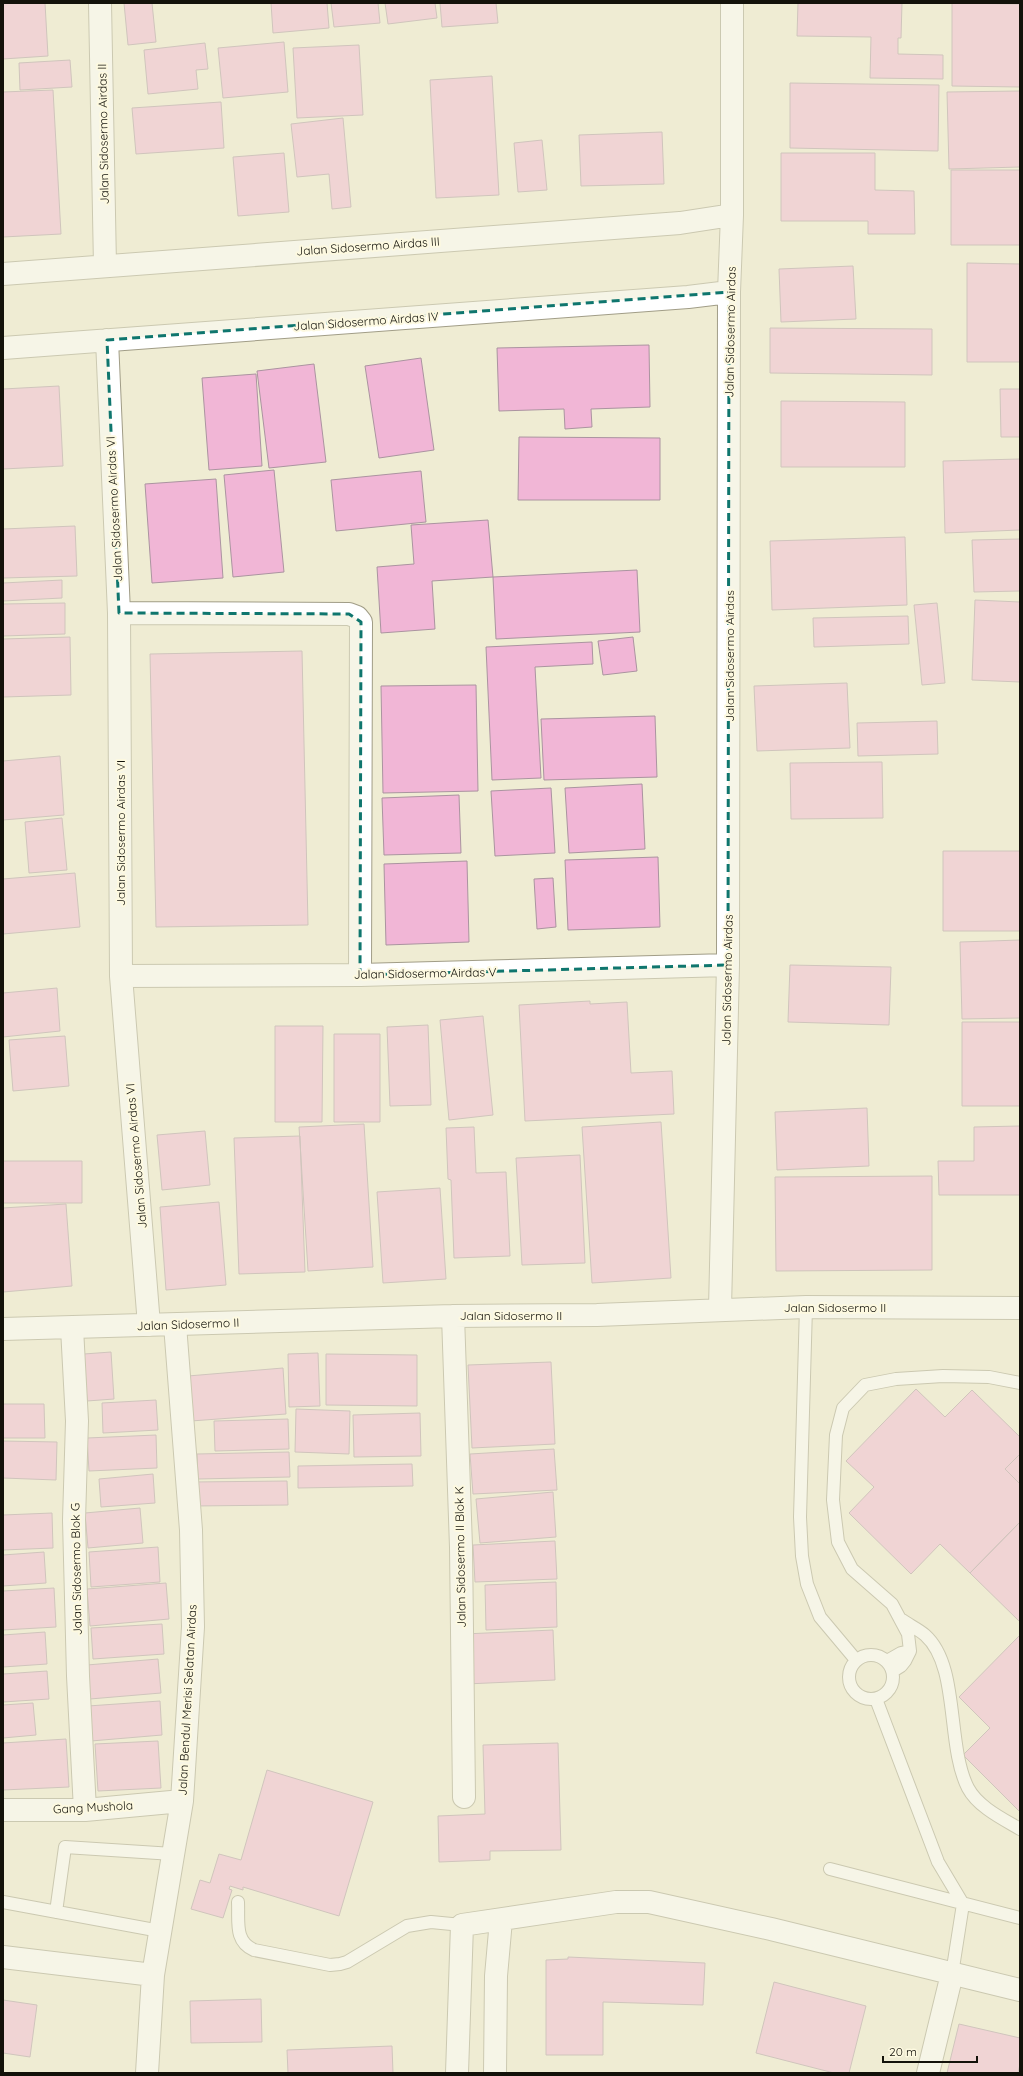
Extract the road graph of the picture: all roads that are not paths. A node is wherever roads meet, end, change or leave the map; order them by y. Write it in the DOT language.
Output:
graph roads {
  1 [pos="100,3"];
  2 [pos="732,3"];
  3 [pos="732,215"];
  4 [pos="105,266"];
  5 [pos="3,274"];
  6 [pos="729,292"];
  7 [pos="106,340"];
  8 [pos="3,348"];
  9 [pos="119,613"];
  10 [pos="728,965"];
  11 [pos="360,975"];
  12 [pos="121,976"];
  13 [pos="806,1306"];
  14 [pos="720,1308"];
  15 [pos="1020,1308"];
  16 [pos="453,1316"];
  17 [pos="149,1325"];
  18 [pos="175,1325"];
  19 [pos="72,1328"];
  20 [pos="3,1329"];
  21 [pos="1020,1383"];
  22 [pos="902,1620"];
  23 [pos="856,1660"];
  24 [pos="890,1666"];
  25 [pos="876,1699"];
  26 [pos="464,1797"];
  27 [pos="182,1801"];
  28 [pos="3,1810"];
  29 [pos="85,1810"];
  30 [pos="1020,1829"];
  31 [pos="173,1854"];
  32 [pos="830,1869"];
  33 [pos="3,1902"];
  34 [pos="238,1902"];
  35 [pos="963,1904"];
  36 [pos="56,1912"];
  37 [pos="1020,1918"];
  38 [pos="501,1920"];
  39 [pos="462,1925"];
  40 [pos="160,1931"];
  41 [pos="3,1958"];
  42 [pos="952,1974"];
  43 [pos="153,1976"];
  44 [pos="1020,1990"];
  45 [pos="147,2073"];
  46 [pos="457,2073"];
  47 [pos="495,2073"];
  48 [pos="928,2073"];
  1 -- 4 [label="street, Jalan Sidosermo Airdas II"];
  2 -- 3 [label="street, Jalan Sidosermo Airdas"];
  3 -- 4 [label="street, Jalan Sidosermo Airdas III"];
  3 -- 6 [label="street, Jalan Sidosermo Airdas"];
  4 -- 5 [label="street, Jalan Sidosermo Airdas III"];
  6 -- 7 [label="street, Jalan Sidosermo Airdas IV"];
  6 -- 10 [label="street, Jalan Sidosermo Airdas"];
  7 -- 8 [label="street, Jalan Sidosermo Airdas IV"];
  7 -- 9 [label="street, Jalan Sidosermo Airdas VI"];
  9 -- 11 [label="street"];
  9 -- 12 [label="street, Jalan Sidosermo Airdas VI"];
  10 -- 11 [label="street, Jalan Sidosermo Airdas V"];
  10 -- 14 [label="street, Jalan Sidosermo Airdas"];
  11 -- 12 [label="street, Jalan Sidosermo Airdas V"];
  12 -- 17 [label="street, Jalan Sidosermo Airdas VI"];
  13 -- 14 [label="street, Jalan Sidosermo II"];
  13 -- 15 [label="street, Jalan Sidosermo II"];
  13 -- 23 [label="lane"];
  14 -- 16 [label="street, Jalan Sidosermo II"];
  16 -- 18 [label="street, Jalan Sidosermo II"];
  16 -- 26 [label="street, Jalan Sidosermo II Blok K"];
  17 -- 18 [label="street, Jalan Sidosermo II"];
  17 -- 19 [label="street, Jalan Sidosermo II"];
  18 -- 27 [label="street, Jalan Bendul Merisi Selatan Airdas"];
  19 -- 20 [label="street, Jalan Sidosermo II"];
  19 -- 29 [label="street, Jalan Sidosermo Blok G"];
  21 -- 22 [label="lane"];
  22 -- 24 [label="lane"];
  22 -- 30 [label="lane"];
  23 -- 24 [label="lane"];
  23 -- 25 [label="lane"];
  24 -- 25 [label="lane"];
  25 -- 35 [label="lane"];
  27 -- 29 [label="street, Gang Mushola"];
  27 -- 31 [label="street, Jalan Bendul Merisi Selatan Airdas"];
  28 -- 29 [label="street, Gang Mushola"];
  31 -- 36 [label="lane"];
  31 -- 40 [label="street, Jalan Bendul Merisi Selatan Airdas"];
  32 -- 35 [label="lane"];
  33 -- 36 [label="lane"];
  34 -- 39 [label="lane"];
  35 -- 37 [label="lane"];
  35 -- 42 [label="lane"];
  36 -- 40 [label="lane"];
  38 -- 39 [label="street"];
  38 -- 42 [label="street"];
  38 -- 47 [label="street"];
  39 -- 46 [label="street"];
  40 -- 43 [label="street, Jalan Bendul Merisi Selatan Airdas"];
  41 -- 43 [label="street"];
  42 -- 44 [label="street"];
  42 -- 48 [label="street"];
  43 -- 45 [label="street, Jalan Bendul Merisi Selatan Airdas"];
}
